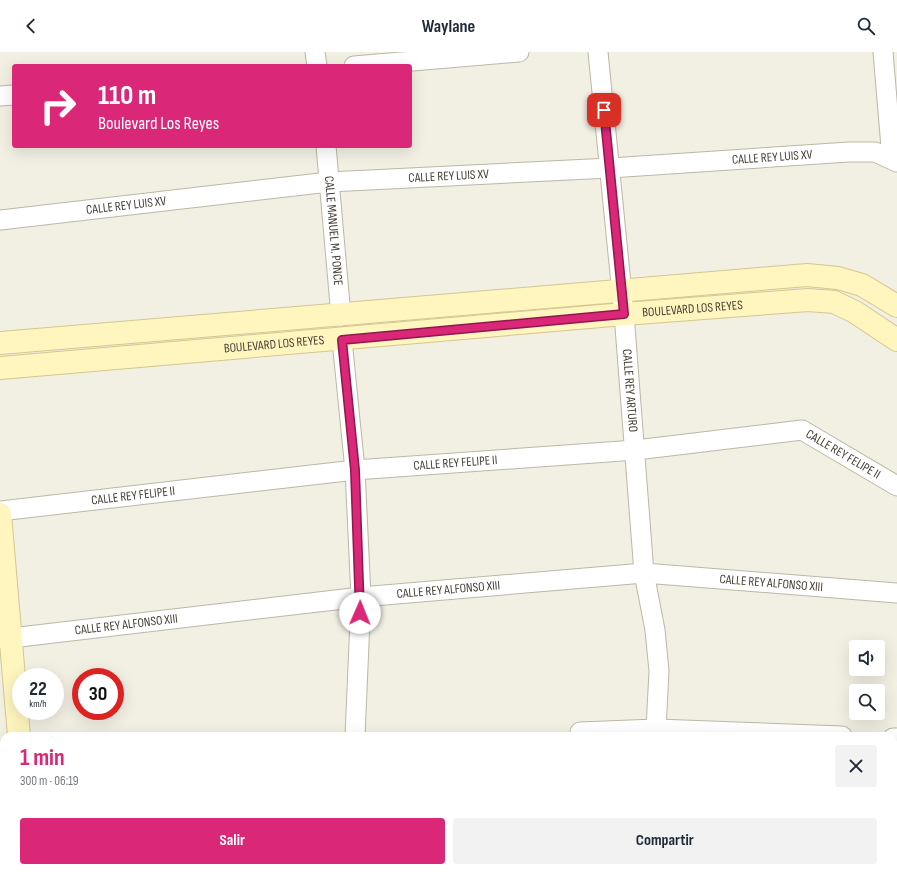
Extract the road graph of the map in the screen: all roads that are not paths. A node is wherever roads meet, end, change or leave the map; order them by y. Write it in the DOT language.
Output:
graph roads {
  1 [pos="315,52"];
  2 [pos="519,52"];
  3 [pos="598,52"];
  4 [pos="883,52"];
  5 [pos="317,64"];
  6 [pos="378,64"];
  7 [pos="12,95"];
  8 [pos="0,96"];
  9 [pos="326,148"];
  10 [pos="894,160"];
  11 [pos="610,168"];
  12 [pos="329,182"];
  13 [pos="0,220"];
  14 [pos="622,291"];
  15 [pos="897,306"];
  16 [pos="624,314"];
  17 [pos="340,316"];
  18 [pos="342,340"];
  19 [pos="897,340"];
  20 [pos="0,344"];
  21 [pos="0,368"];
  22 [pos="636,450"];
  23 [pos="355,470"];
  24 [pos="897,486"];
  25 [pos="0,512"];
  26 [pos="644,573"];
  27 [pos="897,593"];
  28 [pos="361,597"];
  29 [pos="6,638"];
  30 [pos="656,729"];
  31 [pos="18,732"];
  32 [pos="355,732"];
  33 [pos="610,732"];
  34 [pos="694,732"];
  1 -- 5 [label="street"];
  2 -- 6 [label="street"];
  3 -- 11 [label="street, CALLE REY ARTURO"];
  4 -- 10 [label="street"];
  7 -- 8 [label="street"];
  9 -- 12 [label="street, CALLE MANUEL M. PONCE"];
  10 -- 11 [label="street, CALLE REY LUIS XV"];
  11 -- 12 [label="street, CALLE REY LUIS XV"];
  11 -- 14 [label="street, CALLE REY ARTURO"];
  12 -- 13 [label="street, CALLE REY LUIS XV"];
  12 -- 17 [label="street, CALLE MANUEL M. PONCE"];
  14 -- 15 [label="main road, BOULEVARD LOS REYES"];
  14 -- 16 [label="street, CALLE REY ARTURO"];
  14 -- 17 [label="main road, BOULEVARD LOS REYES"];
  16 -- 18 [label="main road, BOULEVARD LOS REYES"];
  16 -- 19 [label="main road, BOULEVARD LOS REYES"];
  16 -- 22 [label="street, CALLE REY ARTURO"];
  17 -- 20 [label="main road, BOULEVARD LOS REYES"];
  18 -- 21 [label="main road, BOULEVARD LOS REYES"];
  18 -- 23 [label="street"];
  22 -- 23 [label="street, CALLE REY FELIPE II"];
  22 -- 24 [label="street, CALLE REY FELIPE II"];
  22 -- 26 [label="street, CALLE REY ARTURO"];
  23 -- 25 [label="street, CALLE REY FELIPE II"];
  23 -- 28 [label="street"];
  25 -- 29 [label="main road"];
  26 -- 27 [label="street, CALLE REY ALFONSO XIII"];
  26 -- 28 [label="street, CALLE REY ALFONSO XIII"];
  26 -- 30 [label="street, CALLE REY ARTURO"];
  28 -- 29 [label="street, CALLE REY ALFONSO XIII"];
  28 -- 32 [label="street"];
  29 -- 31 [label="main road"];
  30 -- 33 [label="street"];
  30 -- 34 [label="street"];
}
